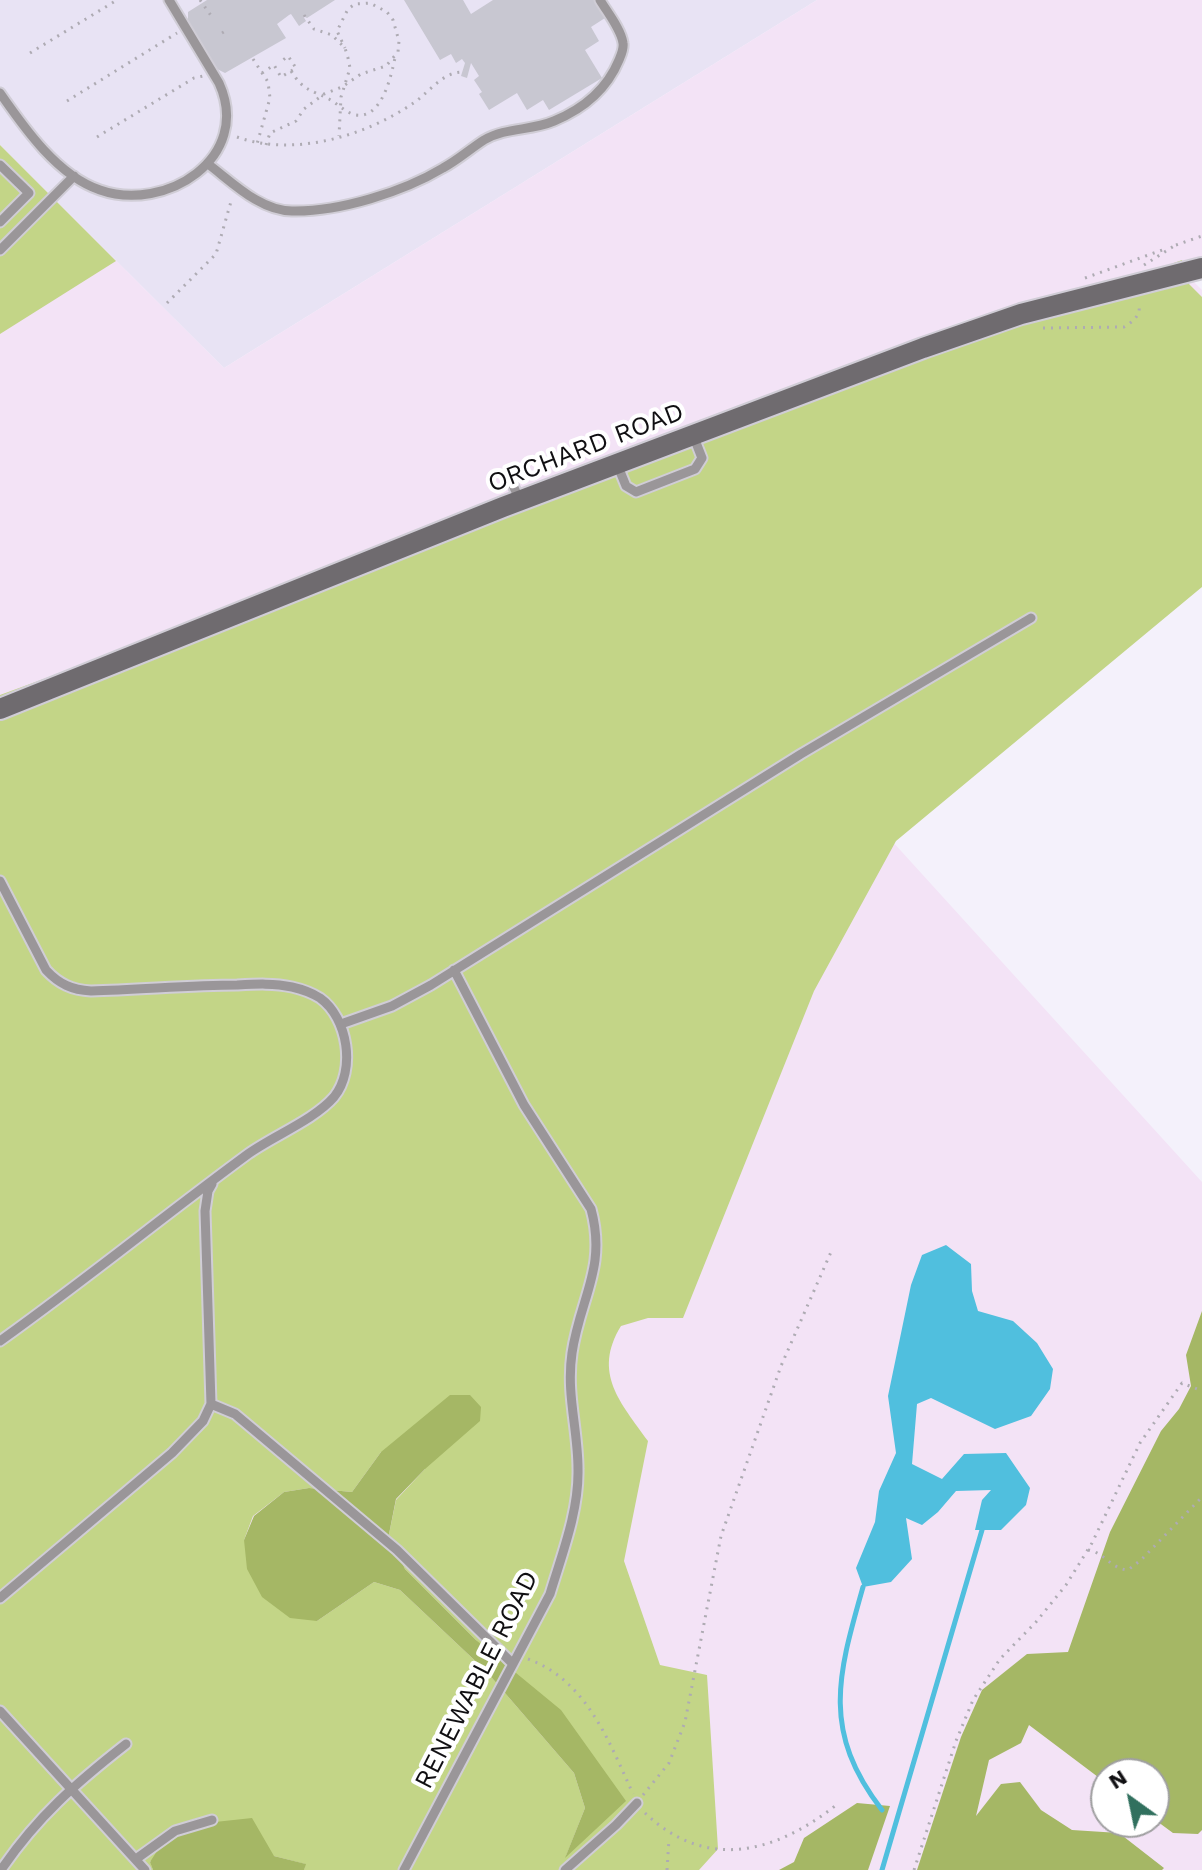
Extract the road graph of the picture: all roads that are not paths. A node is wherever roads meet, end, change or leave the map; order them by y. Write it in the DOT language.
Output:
graph roads {
  1 [pos="169,0"];
  2 [pos="600,0"];
  3 [pos="0,93"];
  4 [pos="208,164"];
  5 [pos="0,165"];
  6 [pos="74,176"];
  7 [pos="0,222"];
  8 [pos="0,250"];
  9 [pos="1202,268"];
  10 [pos="693,434"];
  11 [pos="617,464"];
  12 [pos="508,474"];
  13 [pos="520,501"];
  14 [pos="1031,618"];
  15 [pos="0,709"];
  16 [pos="0,881"];
  17 [pos="454,970"];
  18 [pos="341,1024"];
  19 [pos="216,1178"];
  20 [pos="0,1341"];
  21 [pos="211,1404"];
  22 [pos="0,1598"];
  23 [pos="515,1660"];
  24 [pos="0,1711"];
  25 [pos="126,1744"];
  26 [pos="72,1788"];
  27 [pos="637,1803"];
  28 [pos="212,1820"];
  29 [pos="136,1859"];
  30 [pos="1,1870"];
  31 [pos="145,1870"];
  32 [pos="404,1870"];
  33 [pos="565,1870"];
  1 -- 4 [label="lane"];
  2 -- 4 [label="lane"];
  3 -- 6 [label="lane"];
  4 -- 6 [label="lane"];
  5 -- 7 [label="lane"];
  6 -- 8 [label="lane"];
  9 -- 10 [label="street, ORCHARD ROAD"];
  10 -- 11 [label="street, ORCHARD ROAD"];
  10 -- 11 [label="lane"];
  11 -- 13 [label="street, ORCHARD ROAD"];
  12 -- 13 [label="lane"];
  13 -- 15 [label="street, ORCHARD ROAD"];
  14 -- 17 [label="lane"];
  16 -- 18 [label="lane"];
  17 -- 18 [label="lane"];
  17 -- 23 [label="lane, RENEWABLE ROAD"];
  18 -- 19 [label="lane"];
  19 -- 20 [label="lane"];
  19 -- 21 [label="lane"];
  21 -- 22 [label="lane"];
  21 -- 23 [label="lane"];
  23 -- 32 [label="lane, RENEWABLE ROAD"];
  24 -- 26 [label="lane"];
  25 -- 26 [label="lane"];
  26 -- 29 [label="lane"];
  26 -- 30 [label="lane"];
  27 -- 33 [label="lane"];
  28 -- 29 [label="lane"];
  29 -- 31 [label="lane"];
}
